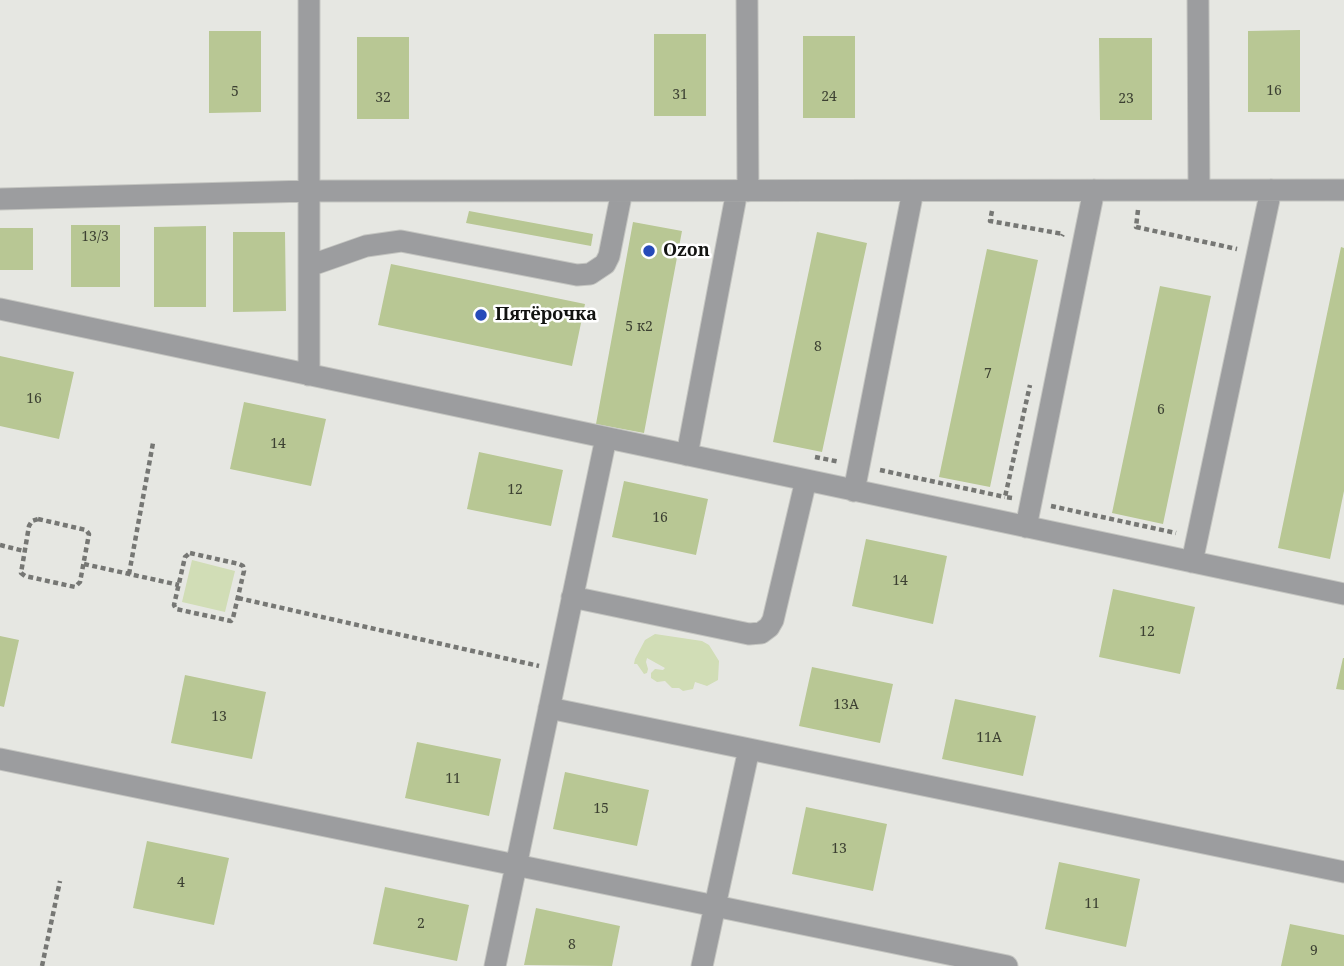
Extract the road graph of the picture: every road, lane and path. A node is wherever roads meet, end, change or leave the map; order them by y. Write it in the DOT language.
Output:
graph roads {
  1 [pos="309,0"];
  2 [pos="747,0"];
  3 [pos="1199,0"];
  4 [pos="1094,190"];
  5 [pos="1199,190"];
  6 [pos="1271,190"];
  7 [pos="1344,190"];
  8 [pos="309,191"];
  9 [pos="622,191"];
  10 [pos="743,191"];
  11 [pos="913,191"];
  12 [pos="0,199"];
  13 [pos="1139,203"];
  14 [pos="1242,250"];
  15 [pos="309,266"];
  16 [pos="0,309"];
  17 [pos="309,375"];
  18 [pos="606,438"];
  19 [pos="153,443"];
  20 [pos="687,455"];
  21 [pos="806,480"];
  22 [pos="855,491"];
  23 [pos="1026,527"];
  24 [pos="0,545"];
  25 [pos="24,551"];
  26 [pos="1192,562"];
  27 [pos="84,564"];
  28 [pos="129,574"];
  29 [pos="179,585"];
  30 [pos="1344,594"];
  31 [pos="572,597"];
  32 [pos="238,598"];
  33 [pos="557,670"];
  34 [pos="549,708"];
  35 [pos="749,749"];
  36 [pos="0,759"];
  37 [pos="516,865"];
  38 [pos="1344,872"];
  39 [pos="60,881"];
  40 [pos="715,906"];
  41 [pos="43,966"];
  42 [pos="495,966"];
  43 [pos="702,966"];
  44 [pos="1007,966"];
  1 -- 8 [label="street"];
  2 -- 10 [label="street"];
  3 -- 5 [label="street"];
  4 -- 5 [label="street"];
  4 -- 11 [label="street"];
  4 -- 23 [label="street"];
  5 -- 6 [label="street"];
  6 -- 7 [label="street"];
  6 -- 26 [label="street"];
  8 -- 9 [label="street"];
  8 -- 12 [label="street"];
  8 -- 15 [label="street"];
  9 -- 10 [label="street"];
  9 -- 15 [label="street"];
  10 -- 11 [label="street"];
  10 -- 20 [label="street"];
  11 -- 22 [label="street"];
  13 -- 14 [label="path"];
  15 -- 17 [label="street"];
  16 -- 17 [label="street"];
  17 -- 18 [label="street"];
  18 -- 20 [label="street"];
  18 -- 31 [label="street"];
  19 -- 28 [label="path"];
  20 -- 21 [label="street"];
  21 -- 22 [label="street"];
  21 -- 31 [label="street"];
  22 -- 23 [label="street"];
  23 -- 26 [label="street"];
  24 -- 25 [label="path"];
  25 -- 27 [label="path"];
  25 -- 27 [label="path"];
  26 -- 30 [label="street"];
  27 -- 28 [label="path"];
  28 -- 29 [label="path"];
  29 -- 32 [label="path"];
  29 -- 32 [label="path"];
  31 -- 33 [label="street"];
  32 -- 33 [label="path"];
  33 -- 34 [label="street"];
  34 -- 35 [label="street"];
  34 -- 37 [label="street"];
  35 -- 38 [label="street"];
  35 -- 40 [label="street"];
  36 -- 37 [label="street"];
  37 -- 40 [label="street"];
  37 -- 42 [label="street"];
  39 -- 41 [label="path"];
  40 -- 43 [label="street"];
  40 -- 44 [label="street"];
}
